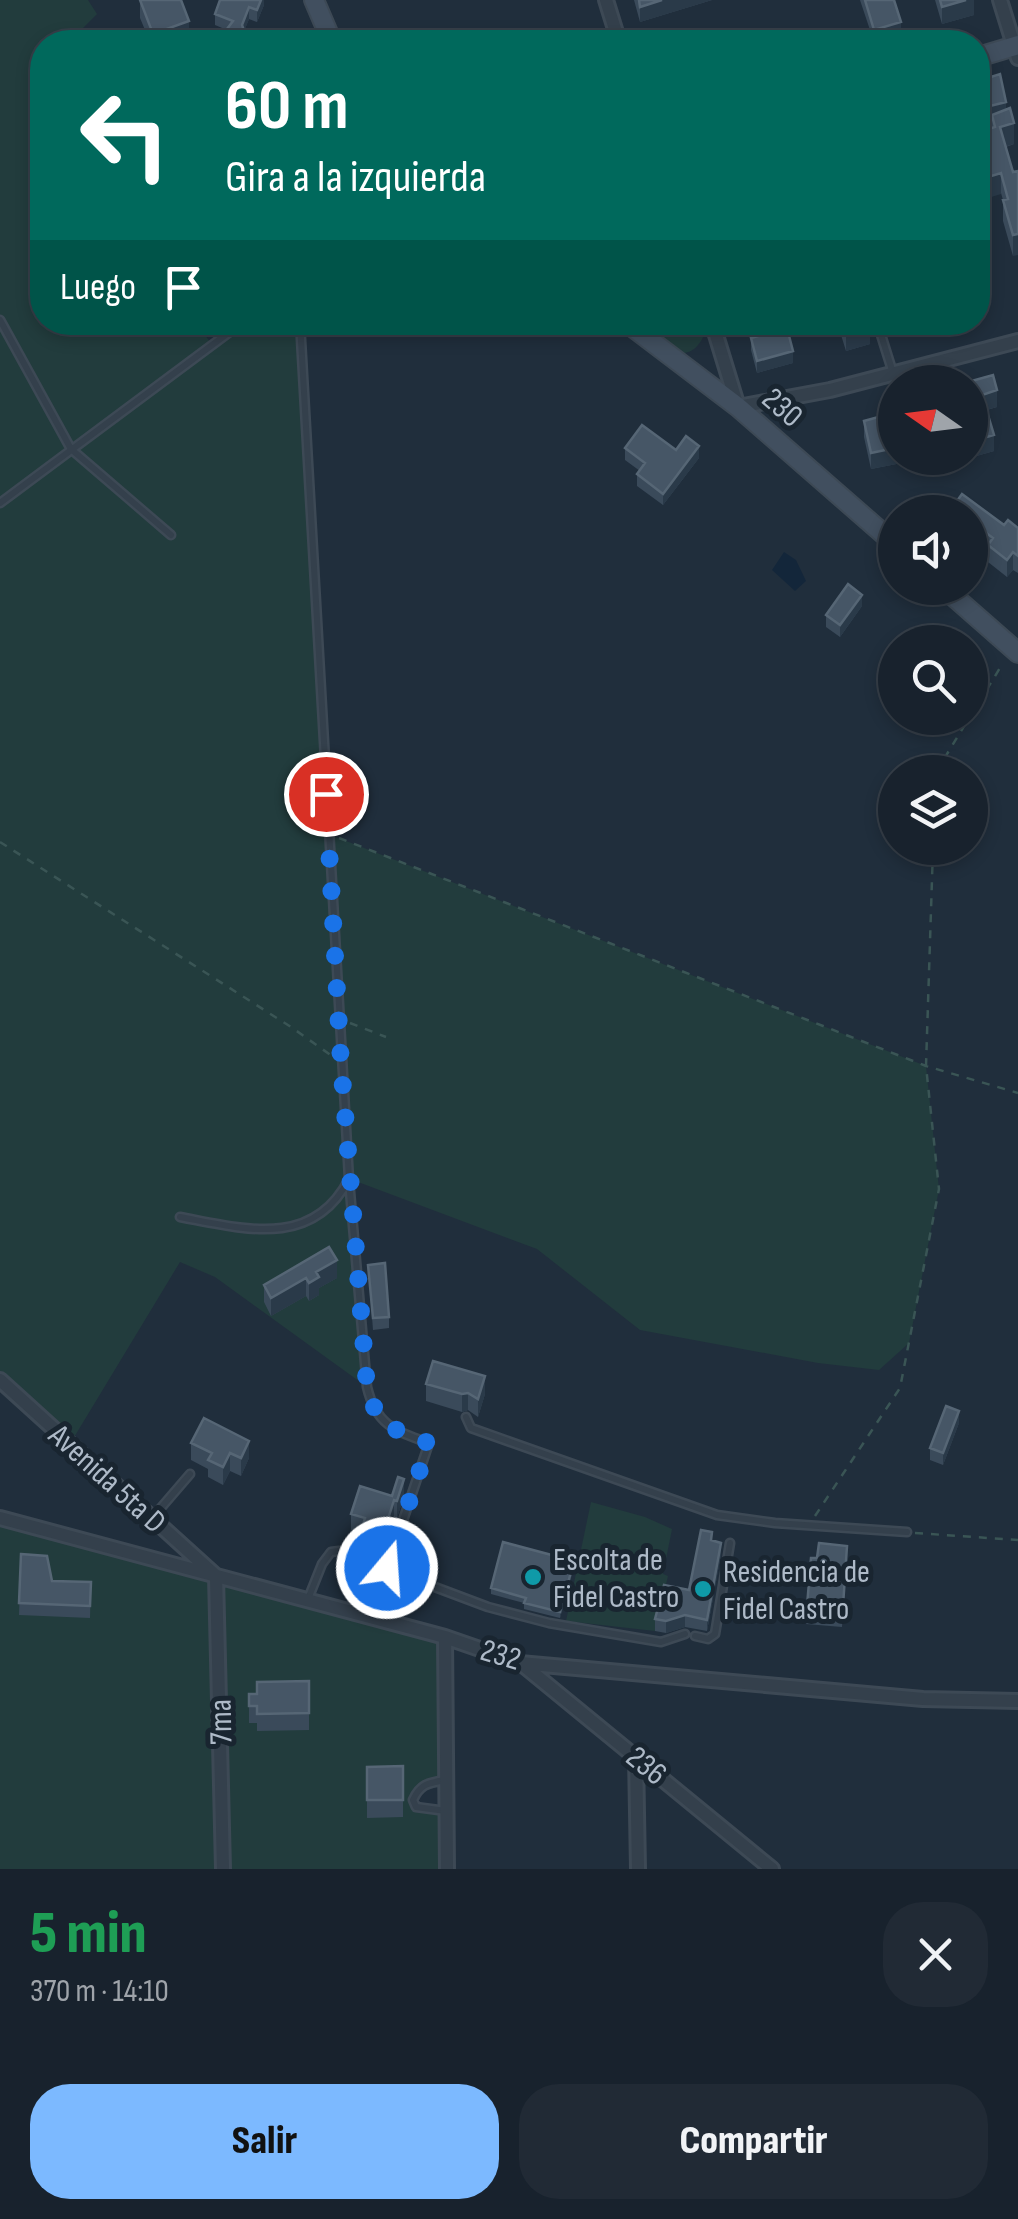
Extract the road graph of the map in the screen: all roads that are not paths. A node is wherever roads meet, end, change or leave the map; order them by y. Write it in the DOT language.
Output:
graph roads {
  1 [pos="314,0"];
  2 [pos="606,0"];
  3 [pos="1000,0"];
  4 [pos="327,30"];
  5 [pos="615,30"];
  6 [pos="1017,50"];
  7 [pos="990,55"];
  8 [pos="0,320"];
  9 [pos="226,335"];
  10 [pos="301,335"];
  11 [pos="643,335"];
  12 [pos="716,335"];
  13 [pos="882,335"];
  14 [pos="1018,341"];
  15 [pos="891,365"];
  16 [pos="924,365"];
  17 [pos="878,377"];
  18 [pos="738,407"];
  19 [pos="71,450"];
  20 [pos="0,503"];
  21 [pos="878,529"];
  22 [pos="171,535"];
  23 [pos="964,605"];
  24 [pos="1016,649"];
  25 [pos="349,1179"];
  26 [pos="180,1218"];
  27 [pos="0,1380"];
  28 [pos="466,1417"];
  29 [pos="190,1474"];
  30 [pos="0,1518"];
  31 [pos="152,1518"];
  32 [pos="906,1532"];
  33 [pos="730,1543"];
  34 [pos="387,1568"];
  35 [pos="216,1576"];
  36 [pos="307,1600"];
  37 [pos="685,1634"];
  38 [pos="695,1636"];
  39 [pos="445,1637"];
  40 [pos="520,1662"];
  41 [pos="1018,1701"];
  42 [pos="636,1756"];
  43 [pos="445,1780"];
  44 [pos="446,1812"];
  45 [pos="223,1869"];
  46 [pos="447,1869"];
  47 [pos="638,1869"];
  48 [pos="772,1869"];
  1 -- 4 [label="street"];
  2 -- 5 [label="street"];
  3 -- 6 [label="street"];
  6 -- 7 [label="street"];
  8 -- 19 [label="lane"];
  9 -- 19 [label="lane"];
  10 -- 25 [label="lane"];
  11 -- 18 [label="street, 230"];
  12 -- 18 [label="street"];
  13 -- 15 [label="lane"];
  14 -- 16 [label="street"];
  17 -- 18 [label="street"];
  18 -- 21 [label="street, 230"];
  19 -- 20 [label="lane"];
  19 -- 22 [label="lane"];
  23 -- 24 [label="street"];
  25 -- 26 [label="lane"];
  25 -- 34 [label="lane"];
  27 -- 31 [label="street, Avenida 5ta D"];
  28 -- 32 [label="lane"];
  29 -- 31 [label="lane"];
  30 -- 35 [label="street, 232"];
  31 -- 35 [label="street, Avenida 5ta D"];
  33 -- 38 [label="lane"];
  34 -- 36 [label="lane"];
  34 -- 37 [label="lane"];
  35 -- 36 [label="street, 232"];
  35 -- 45 [label="street, 7ma"];
  36 -- 39 [label="street, 232"];
  39 -- 40 [label="street, 232"];
  39 -- 43 [label="street"];
  40 -- 41 [label="street, 232"];
  40 -- 42 [label="street, 236"];
  42 -- 47 [label="street"];
  42 -- 48 [label="street, 236"];
  43 -- 44 [label="street"];
  43 -- 44 [label="lane"];
  44 -- 46 [label="street"];
}
